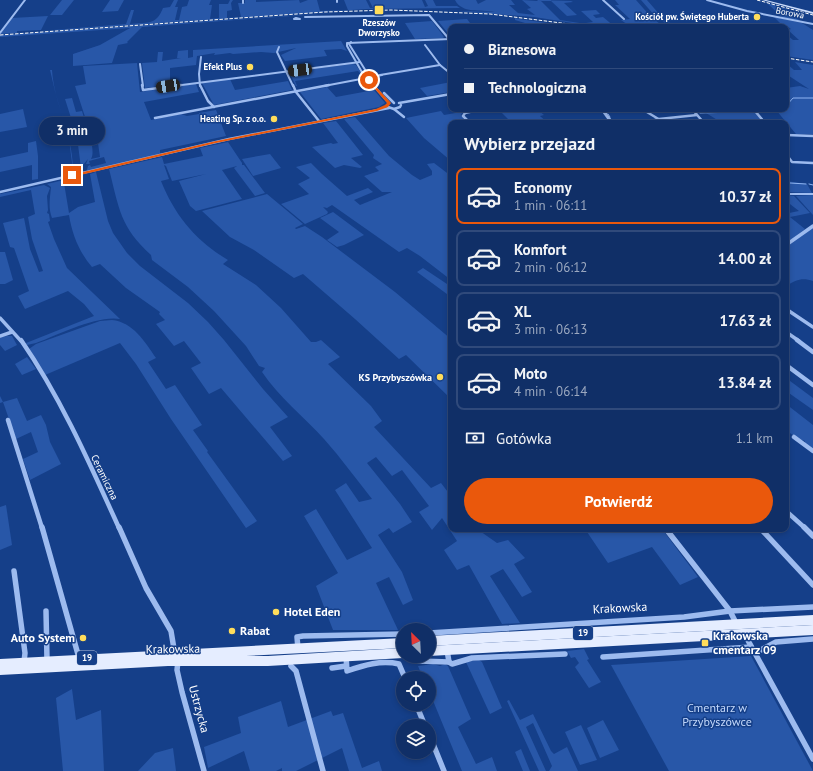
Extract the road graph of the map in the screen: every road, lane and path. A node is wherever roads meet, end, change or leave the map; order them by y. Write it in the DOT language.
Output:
graph roads {
  1 [pos="25,0"];
  2 [pos="603,0"];
  3 [pos="707,0"];
  4 [pos="763,0"];
  5 [pos="768,0"];
  6 [pos="813,13"];
  7 [pos="299,18"];
  8 [pos="624,20"];
  9 [pos="813,24"];
  10 [pos="0,33"];
  11 [pos="448,37"];
  12 [pos="448,39"];
  13 [pos="425,45"];
  14 [pos="279,47"];
  15 [pos="201,57"];
  16 [pos="358,63"];
  17 [pos="140,64"];
  18 [pos="440,64"];
  19 [pos="286,71"];
  20 [pos="448,71"];
  21 [pos="369,78"];
  22 [pos="198,82"];
  23 [pos="296,92"];
  24 [pos="448,95"];
  25 [pos="394,103"];
  26 [pos="389,104"];
  27 [pos="400,104"];
  28 [pos="215,107"];
  29 [pos="388,107"];
  30 [pos="398,108"];
  31 [pos="394,109"];
  32 [pos="469,112"];
  33 [pos="647,112"];
  34 [pos="702,112"];
  35 [pos="756,112"];
  36 [pos="401,113"];
  37 [pos="697,113"];
  38 [pos="404,117"];
  39 [pos="155,118"];
  40 [pos="659,119"];
  41 [pos="467,120"];
  42 [pos="655,120"];
  43 [pos="702,120"];
  44 [pos="762,120"];
  45 [pos="319,121"];
  46 [pos="789,135"];
  47 [pos="813,136"];
  48 [pos="789,158"];
  49 [pos="813,163"];
  50 [pos="0,192"];
  51 [pos="789,194"];
  52 [pos="813,194"];
  53 [pos="813,226"];
  54 [pos="789,243"];
  55 [pos="789,311"];
  56 [pos="0,318"];
  57 [pos="813,327"];
  58 [pos="12,332"];
  59 [pos="789,334"];
  60 [pos="0,336"];
  61 [pos="813,352"];
  62 [pos="789,367"];
  63 [pos="813,385"];
  64 [pos="8,420"];
  65 [pos="794,437"];
  66 [pos="813,452"];
  67 [pos="789,514"];
  68 [pos="668,532"];
  69 [pos="764,532"];
  70 [pos="813,536"];
  71 [pos="14,571"];
  72 [pos="813,585"];
  73 [pos="813,608"];
  74 [pos="46,611"];
  75 [pos="730,611"];
  76 [pos="813,620"];
  77 [pos="736,624"];
  78 [pos="813,630"];
  79 [pos="436,633"];
  80 [pos="745,634"];
  81 [pos="396,635"];
  82 [pos="813,639"];
  83 [pos="436,642"];
  84 [pos="396,643"];
  85 [pos="751,647"];
  86 [pos="298,649"];
  87 [pos="446,650"];
  88 [pos="436,651"];
  89 [pos="396,653"];
  90 [pos="755,653"];
  91 [pos="564,654"];
  92 [pos="176,657"];
  93 [pos="603,657"];
  94 [pos="79,659"];
  95 [pos="46,661"];
  96 [pos="346,661"];
  97 [pos="24,662"];
  98 [pos="436,662"];
  99 [pos="449,662"];
  100 [pos="0,664"];
  101 [pos="291,666"];
  102 [pos="332,668"];
  103 [pos="0,670"];
  104 [pos="402,671"];
  105 [pos="436,751"];
  106 [pos="813,759"];
  107 [pos="204,771"];
  108 [pos="323,771"];
  109 [pos="444,771"];
  1 -- 10 [label="street"];
  2 -- 8 [label="street"];
  3 -- 9 [label="street, Borowa"];
  4 -- 6 [label="main road"];
  5 -- 6 [label="main road"];
  7 -- 11 [label="street"];
  12 -- 16 [label="street"];
  13 -- 18 [label="street"];
  14 -- 19 [label="street"];
  15 -- 22 [label="street"];
  16 -- 19 [label="street"];
  16 -- 21 [label="street"];
  17 -- 22 [label="street"];
  18 -- 20 [label="street"];
  18 -- 21 [label="street"];
  19 -- 22 [label="street"];
  19 -- 23 [label="street"];
  21 -- 23 [label="street"];
  21 -- 25 [label="street"];
  21 -- 26 [label="street"];
  22 -- 28 [label="street"];
  23 -- 28 [label="street"];
  23 -- 45 [label="street"];
  24 -- 27 [label="street"];
  25 -- 26 [label="street"];
  25 -- 27 [label="street"];
  26 -- 29 [label="street"];
  27 -- 30 [label="street"];
  28 -- 39 [label="street"];
  29 -- 31 [label="street"];
  29 -- 45 [label="street"];
  30 -- 31 [label="street"];
  30 -- 36 [label="street"];
  31 -- 36 [label="street"];
  32 -- 41 [label="street"];
  33 -- 40 [label="street"];
  34 -- 37 [label="street"];
  35 -- 44 [label="street"];
  36 -- 38 [label="street"];
  37 -- 40 [label="street"];
  37 -- 43 [label="street"];
  40 -- 42 [label="street"];
  45 -- 50 [label="street"];
  46 -- 47 [label="street"];
  48 -- 49 [label="street"];
  51 -- 52 [label="street"];
  53 -- 54 [label="street"];
  55 -- 57 [label="street"];
  56 -- 58 [label="street, Ceramiczna"];
  58 -- 60 [label="street"];
  58 -- 92 [label="street, Ceramiczna"];
  59 -- 61 [label="street"];
  62 -- 63 [label="street"];
  64 -- 94 [label="street"];
  65 -- 66 [label="street"];
  67 -- 70 [label="street"];
  68 -- 75 [label="street"];
  69 -- 72 [label="street"];
  71 -- 97 [label="street"];
  73 -- 75 [label="street, Krakowska"];
  74 -- 95 [label="street"];
  75 -- 77 [label="street"];
  75 -- 79 [label="street, Krakowska"];
  76 -- 77 [label="main road, 19"];
  77 -- 80 [label="street"];
  77 -- 83 [label="main road, 19"];
  78 -- 80 [label="main road, 19"];
  80 -- 85 [label="street"];
  80 -- 87 [label="main road, 19"];
  81 -- 86 [label="street"];
  82 -- 90 [label="street"];
  84 -- 86 [label="main road, Krakowska / 19"];
  85 -- 90 [label="street"];
  85 -- 93 [label="street"];
  86 -- 92 [label="main road, Krakowska / 19"];
  87 -- 88 [label="main road, 19"];
  87 -- 99 [label="street"];
  89 -- 96 [label="main road, Krakowska / 19"];
  90 -- 106 [label="street"];
  91 -- 99 [label="street"];
  92 -- 94 [label="main road, Krakowska / 19"];
  92 -- 96 [label="main road, Krakowska / 19"];
  92 -- 103 [label="main road, Krakowska / 19"];
  92 -- 107 [label="street, Ustrzycka"];
  94 -- 95 [label="main road, Krakowska / 19"];
  95 -- 97 [label="main road, Krakowska / 19"];
  96 -- 102 [label="street"];
  96 -- 104 [label="street, Krakowska"];
  97 -- 100 [label="main road, Krakowska / 19"];
  98 -- 99 [label="street"];
  101 -- 108 [label="street"];
  105 -- 109 [label="street"];
}
